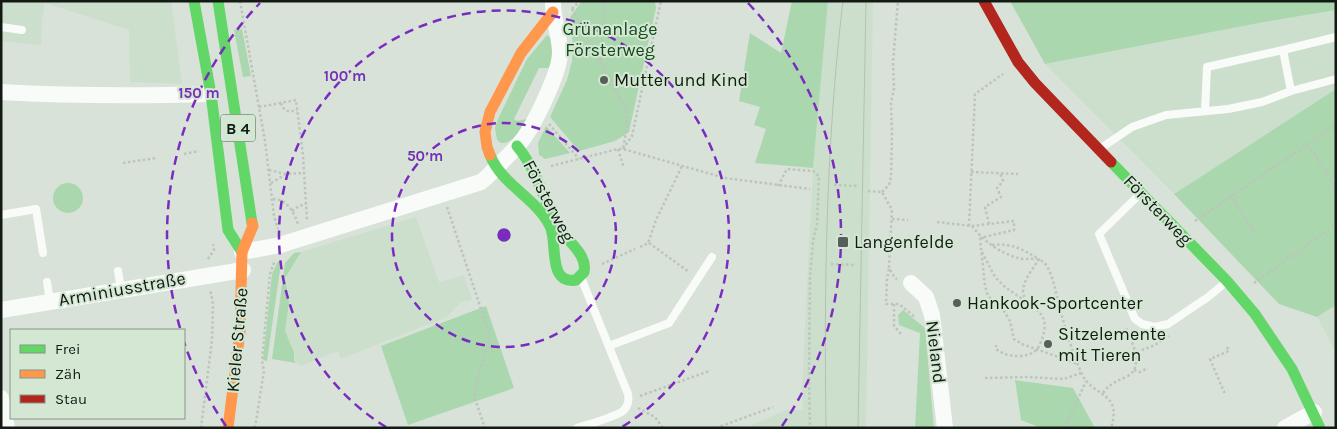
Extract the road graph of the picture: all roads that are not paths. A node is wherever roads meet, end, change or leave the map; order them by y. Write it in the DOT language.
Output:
graph roads {
  1 [pos="194,1"];
  2 [pos="218,1"];
  3 [pos="984,1"];
  4 [pos="553,6"];
  5 [pos="1,27"];
  6 [pos="22,30"];
  7 [pos="1336,38"];
  8 [pos="1283,50"];
  9 [pos="1336,79"];
  10 [pos="1,92"];
  11 [pos="1291,92"];
  12 [pos="211,94"];
  13 [pos="1204,111"];
  14 [pos="517,146"];
  15 [pos="1099,149"];
  16 [pos="496,167"];
  17 [pos="1141,193"];
  18 [pos="1,215"];
  19 [pos="242,252"];
  20 [pos="43,253"];
  21 [pos="712,257"];
  22 [pos="243,270"];
  23 [pos="118,271"];
  24 [pos="581,278"];
  25 [pos="1227,281"];
  26 [pos="47,282"];
  27 [pos="910,283"];
  28 [pos="120,289"];
  29 [pos="50,302"];
  30 [pos="1,310"];
  31 [pos="609,346"];
  32 [pos="1,398"];
  33 [pos="1314,412"];
  34 [pos="7,428"];
  35 [pos="228,428"];
  36 [pos="577,428"];
  37 [pos="945,428"];
  38 [pos="1285,428"];
  39 [pos="1320,428"];
  1 -- 12 [label="street, Kieler Straße / B 4"];
  2 -- 19 [label="street, Kieler Straße / B 4"];
  3 -- 15 [label="street, Försterweg"];
  4 -- 14 [label="street, Försterweg"];
  4 -- 16 [label="street, Försterweg"];
  5 -- 6 [label="lane"];
  7 -- 8 [label="lane"];
  8 -- 11 [label="lane"];
  8 -- 13 [label="lane"];
  9 -- 11 [label="lane"];
  10 -- 12 [label="street"];
  11 -- 13 [label="lane"];
  12 -- 19 [label="street, Kieler Straße / B 4"];
  13 -- 15 [label="lane"];
  14 -- 16 [label="street, Försterweg"];
  14 -- 24 [label="street, Försterweg"];
  15 -- 17 [label="street, Försterweg"];
  16 -- 19 [label="street, Försterweg"];
  16 -- 24 [label="street, Försterweg"];
  17 -- 25 [label="street, Försterweg"];
  17 -- 25 [label="lane"];
  18 -- 20 [label="lane"];
  19 -- 22 [label="street, Kieler Straße / B 4"];
  21 -- 31 [label="lane"];
  22 -- 28 [label="street, Arminiusstraße"];
  22 -- 35 [label="street, Kieler Straße / B 4"];
  23 -- 28 [label="lane"];
  24 -- 31 [label="lane"];
  25 -- 33 [label="street, Försterweg"];
  26 -- 29 [label="lane"];
  27 -- 37 [label="street, Nieland"];
  28 -- 29 [label="street, Arminiusstraße"];
  29 -- 30 [label="street, Arminiusstraße"];
  31 -- 36 [label="lane"];
  32 -- 34 [label="street"];
  33 -- 38 [label="street"];
  33 -- 39 [label="street, Försterweg"];
}
